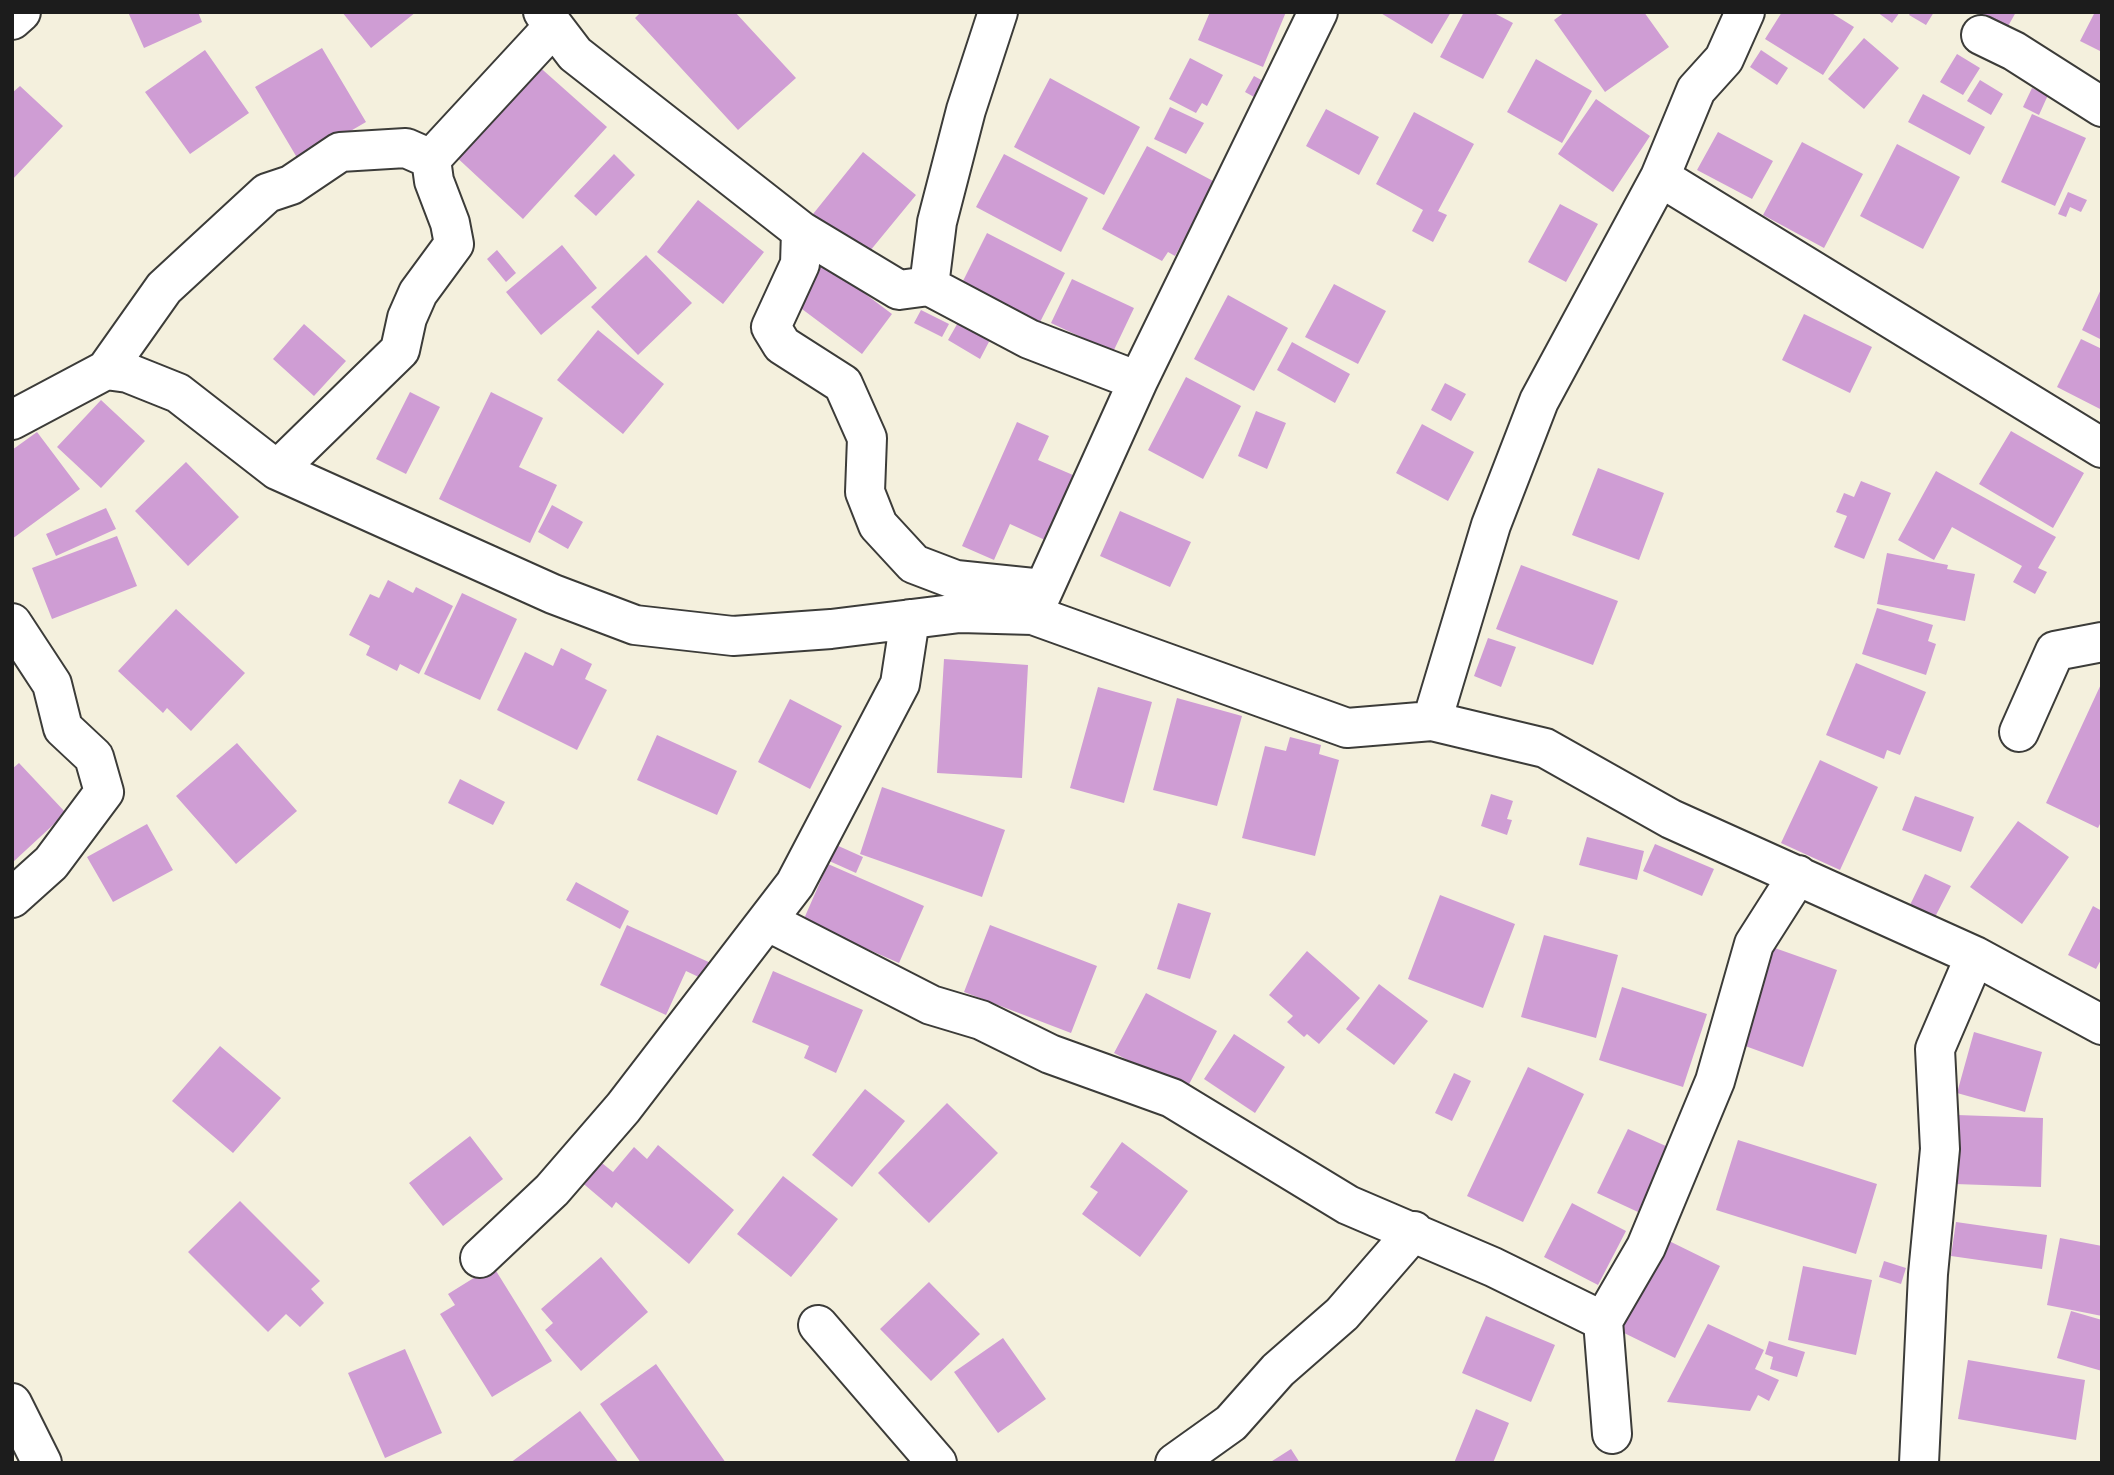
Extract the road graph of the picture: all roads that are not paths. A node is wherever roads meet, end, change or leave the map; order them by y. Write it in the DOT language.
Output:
graph roads {
  1 [pos="21,12"];
  2 [pos="998,12"];
  3 [pos="1318,12"];
  4 [pos="1745,12"];
  5 [pos="12,20"];
  6 [pos="548,20"];
  7 [pos="1981,34"];
  8 [pos="2102,107"];
  9 [pos="431,159"];
  10 [pos="1660,177"];
  11 [pos="801,231"];
  12 [pos="929,286"];
  13 [pos="106,370"];
  14 [pos="1138,381"];
  15 [pos="12,420"];
  16 [pos="2102,448"];
  17 [pos="277,470"];
  18 [pos="1038,602"];
  19 [pos="910,619"];
  20 [pos="12,623"];
  21 [pos="2102,642"];
  22 [pos="1432,722"];
  23 [pos="2019,732"];
  24 [pos="1798,875"];
  25 [pos="12,898"];
  26 [pos="767,921"];
  27 [pos="1975,956"];
  28 [pos="2102,1025"];
  29 [pos="1414,1231"];
  30 [pos="480,1258"];
  31 [pos="1603,1321"];
  32 [pos="818,1325"];
  33 [pos="12,1402"];
  34 [pos="1612,1434"];
  35 [pos="42,1463"];
  36 [pos="937,1463"];
  37 [pos="1175,1463"];
  38 [pos="1919,1463"];
  1 -- 5 [label="street"];
  2 -- 12 [label="street"];
  3 -- 14 [label="street"];
  4 -- 10 [label="street"];
  6 -- 9 [label="street"];
  6 -- 11 [label="street"];
  7 -- 8 [label="street"];
  9 -- 13 [label="street"];
  9 -- 17 [label="street"];
  10 -- 16 [label="street"];
  10 -- 22 [label="street"];
  11 -- 12 [label="street"];
  11 -- 18 [label="street"];
  12 -- 14 [label="street"];
  13 -- 15 [label="street"];
  13 -- 17 [label="street"];
  14 -- 18 [label="street"];
  17 -- 19 [label="street"];
  18 -- 19 [label="street"];
  18 -- 22 [label="street"];
  19 -- 26 [label="street"];
  20 -- 25 [label="street"];
  21 -- 23 [label="street"];
  22 -- 24 [label="street"];
  24 -- 27 [label="street"];
  24 -- 31 [label="street"];
  26 -- 29 [label="street"];
  26 -- 30 [label="street"];
  27 -- 28 [label="street"];
  27 -- 38 [label="street"];
  29 -- 31 [label="street"];
  29 -- 37 [label="street"];
  31 -- 34 [label="street"];
  32 -- 36 [label="street"];
  33 -- 35 [label="street"];
}
